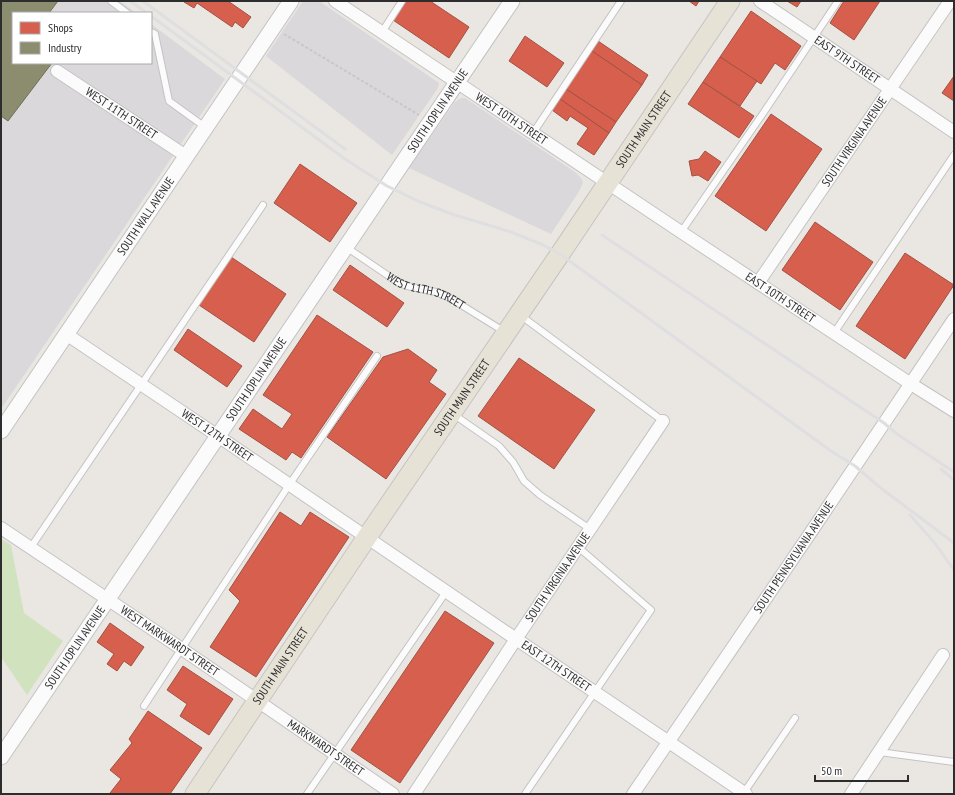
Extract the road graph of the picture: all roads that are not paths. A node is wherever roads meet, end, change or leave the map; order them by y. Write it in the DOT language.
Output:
graph roads {
  1 [pos="111,1"];
  2 [pos="291,1"];
  3 [pos="335,1"];
  4 [pos="402,1"];
  5 [pos="512,1"];
  6 [pos="621,1"];
  7 [pos="730,1"];
  8 [pos="760,1"];
  9 [pos="838,1"];
  10 [pos="950,1"];
  11 [pos="126,12"];
  12 [pos="152,32"];
  13 [pos="382,32"];
  14 [pos="814,38"];
  15 [pos="57,70"];
  16 [pos="457,82"];
  17 [pos="891,89"];
  18 [pos="205,127"];
  19 [pos="954,132"];
  20 [pos="533,133"];
  21 [pos="954,155"];
  22 [pos="186,156"];
  23 [pos="608,183"];
  24 [pos="263,205"];
  25 [pos="681,232"];
  26 [pos="346,247"];
  27 [pos="758,283"];
  28 [pos="519,314"];
  29 [pos="954,319"];
  30 [pos="506,333"];
  31 [pos="66,334"];
  32 [pos="834,334"];
  33 [pos="377,356"];
  34 [pos="141,384"];
  35 [pos="911,384"];
  36 [pos="954,411"];
  37 [pos="452,413"];
  38 [pos="663,421"];
  39 [pos="1,431"];
  40 [pos="218,436"];
  41 [pos="289,485"];
  42 [pos="1,528"];
  43 [pos="590,529"];
  44 [pos="367,538"];
  45 [pos="30,547"];
  46 [pos="578,547"];
  47 [pos="446,592"];
  48 [pos="108,599"];
  49 [pos="516,639"];
  50 [pos="182,649"];
  51 [pos="943,655"];
  52 [pos="595,692"];
  53 [pos="258,701"];
  54 [pos="144,706"];
  55 [pos="795,718"];
  56 [pos="668,741"];
  57 [pos="879,752"];
  58 [pos="335,754"];
  59 [pos="1,757"];
  60 [pos="954,762"];
  61 [pos="195,794"];
  62 [pos="307,794"];
  63 [pos="393,794"];
  64 [pos="414,794"];
  65 [pos="525,794"];
  66 [pos="632,794"];
  67 [pos="744,794"];
  68 [pos="851,794"];
  1 -- 11 [label="lane"];
  2 -- 18 [label="street, SOUTH WALL AVENUE"];
  3 -- 13 [label="street, WEST 10TH STREET"];
  4 -- 13 [label="lane"];
  5 -- 16 [label="street, SOUTH JOPLIN AVENUE"];
  6 -- 20 [label="lane"];
  7 -- 23 [label="main road, SOUTH MAIN STREET"];
  8 -- 14 [label="street, EAST 9TH STREET"];
  9 -- 14 [label="lane"];
  10 -- 17 [label="street, SOUTH VIRGINIA AVENUE"];
  12 -- 18 [label="lane"];
  13 -- 16 [label="street, WEST 10TH STREET"];
  14 -- 17 [label="street, EAST 9TH STREET"];
  14 -- 25 [label="lane"];
  15 -- 22 [label="street, WEST 11TH STREET"];
  16 -- 20 [label="street, WEST 10TH STREET"];
  16 -- 26 [label="street, SOUTH JOPLIN AVENUE"];
  17 -- 19 [label="street, EAST 9TH STREET"];
  17 -- 27 [label="street, SOUTH VIRGINIA AVENUE"];
  18 -- 22 [label="street, SOUTH WALL AVENUE"];
  20 -- 23 [label="street, WEST 10TH STREET"];
  21 -- 32 [label="lane"];
  22 -- 31 [label="street, SOUTH WALL AVENUE"];
  23 -- 25 [label="street, EAST 10TH STREET"];
  23 -- 28 [label="main road, SOUTH MAIN STREET"];
  24 -- 34 [label="lane"];
  25 -- 27 [label="street, EAST 10TH STREET"];
  26 -- 30 [label="lane, WEST 11TH STREET"];
  26 -- 40 [label="street, SOUTH JOPLIN AVENUE"];
  27 -- 32 [label="street, EAST 10TH STREET"];
  28 -- 30 [label="main road, SOUTH MAIN STREET"];
  28 -- 38 [label="lane"];
  29 -- 35 [label="street, SOUTH PENNSYLVANIA AVENUE"];
  30 -- 37 [label="main road, SOUTH MAIN STREET"];
  31 -- 34 [label="street, WEST 12TH STREET"];
  31 -- 39 [label="street, SOUTH WALL AVENUE"];
  32 -- 35 [label="street, EAST 10TH STREET"];
  33 -- 41 [label="lane"];
  34 -- 40 [label="street, WEST 12TH STREET"];
  34 -- 45 [label="lane"];
  35 -- 36 [label="street, EAST 10TH STREET"];
  35 -- 56 [label="street, SOUTH PENNSYLVANIA AVENUE"];
  37 -- 43 [label="lane"];
  37 -- 44 [label="main road, SOUTH MAIN STREET"];
  38 -- 43 [label="street, SOUTH VIRGINIA AVENUE"];
  40 -- 41 [label="street, WEST 12TH STREET"];
  40 -- 48 [label="street, SOUTH JOPLIN AVENUE"];
  41 -- 44 [label="street, WEST 12TH STREET"];
  41 -- 50 [label="lane"];
  42 -- 45 [label="street, WEST MARKWARDT STREET"];
  43 -- 46 [label="street, SOUTH VIRGINIA AVENUE"];
  44 -- 47 [label="street, EAST 12TH STREET"];
  44 -- 53 [label="main road, SOUTH MAIN STREET"];
  45 -- 48 [label="street, WEST MARKWARDT STREET"];
  46 -- 49 [label="street, SOUTH VIRGINIA AVENUE"];
  46 -- 52 [label="lane"];
  47 -- 49 [label="street, EAST 12TH STREET"];
  47 -- 58 [label="lane"];
  48 -- 50 [label="street, WEST MARKWARDT STREET"];
  48 -- 59 [label="street, SOUTH JOPLIN AVENUE"];
  49 -- 52 [label="street, EAST 12TH STREET"];
  49 -- 64 [label="street, SOUTH VIRGINIA AVENUE"];
  50 -- 53 [label="street, WEST MARKWARDT STREET"];
  50 -- 54 [label="lane"];
  51 -- 57 [label="street"];
  52 -- 56 [label="street, EAST 12TH STREET"];
  52 -- 65 [label="lane"];
  53 -- 58 [label="street, MARKWARDT STREET"];
  53 -- 61 [label="main road, SOUTH MAIN STREET"];
  55 -- 67 [label="lane"];
  56 -- 66 [label="street, SOUTH PENNSYLVANIA AVENUE"];
  56 -- 67 [label="street, EAST 12TH STREET"];
  57 -- 60 [label="lane"];
  57 -- 68 [label="street"];
  58 -- 62 [label="lane"];
  58 -- 63 [label="street, MARKWARDT STREET"];
}
